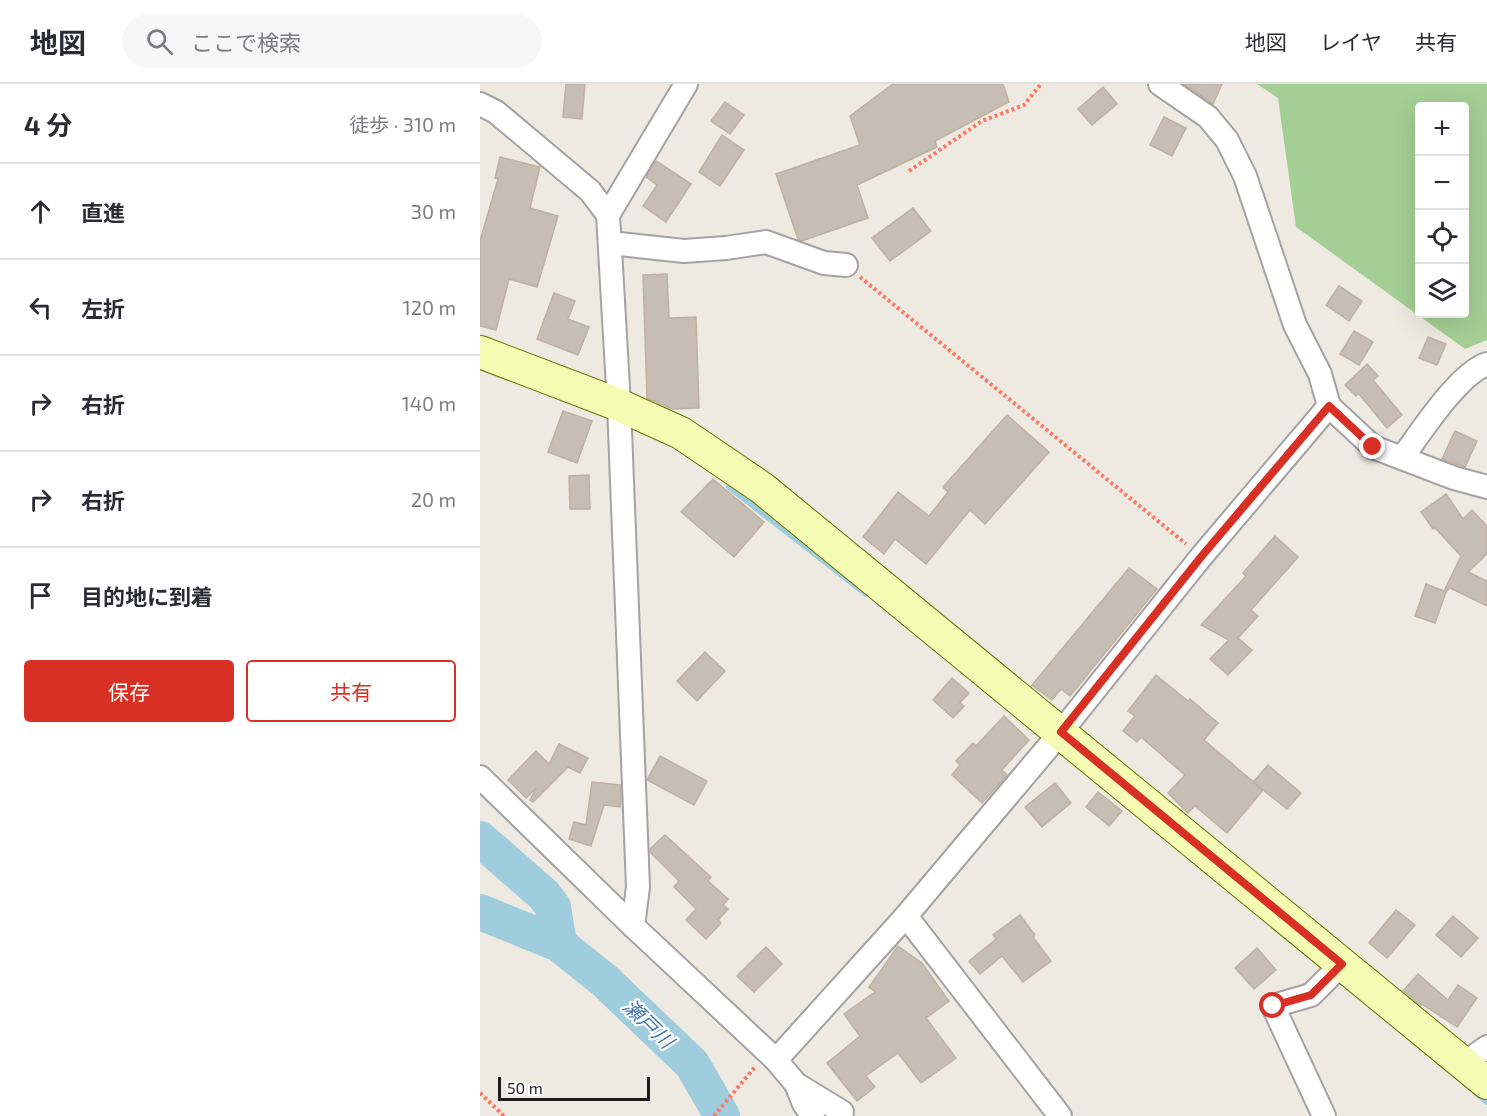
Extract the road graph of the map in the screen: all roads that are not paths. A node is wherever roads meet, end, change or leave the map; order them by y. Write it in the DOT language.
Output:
graph roads {
  1 [pos="686,84"];
  2 [pos="1160,84"];
  3 [pos="480,104"];
  4 [pos="608,215"];
  5 [pos="610,243"];
  6 [pos="846,265"];
  7 [pos="480,352"];
  8 [pos="1487,364"];
  9 [pos="619,405"];
  10 [pos="1329,406"];
  11 [pos="1401,458"];
  12 [pos="1487,487"];
  13 [pos="1061,732"];
  14 [pos="480,777"];
  15 [pos="906,916"];
  16 [pos="633,926"];
  17 [pos="1342,964"];
  18 [pos="768,1061"];
  19 [pos="1479,1065"];
  20 [pos="796,1084"];
  21 [pos="842,1112"];
  22 [pos="813,1116"];
  23 [pos="1060,1116"];
  24 [pos="1324,1116"];
  1 -- 4 [label="street"];
  2 -- 10 [label="street"];
  3 -- 4 [label="street"];
  4 -- 5 [label="street"];
  5 -- 6 [label="street"];
  5 -- 9 [label="street"];
  7 -- 9 [label="street"];
  8 -- 11 [label="street"];
  9 -- 13 [label="street"];
  9 -- 16 [label="street"];
  10 -- 11 [label="street"];
  10 -- 13 [label="street"];
  11 -- 12 [label="street"];
  13 -- 15 [label="street"];
  13 -- 17 [label="street"];
  14 -- 16 [label="street"];
  15 -- 18 [label="street"];
  15 -- 23 [label="street"];
  16 -- 18 [label="street"];
  17 -- 19 [label="street"];
  17 -- 24 [label="street"];
  18 -- 20 [label="street"];
  20 -- 21 [label="street"];
  20 -- 22 [label="street"];
}
